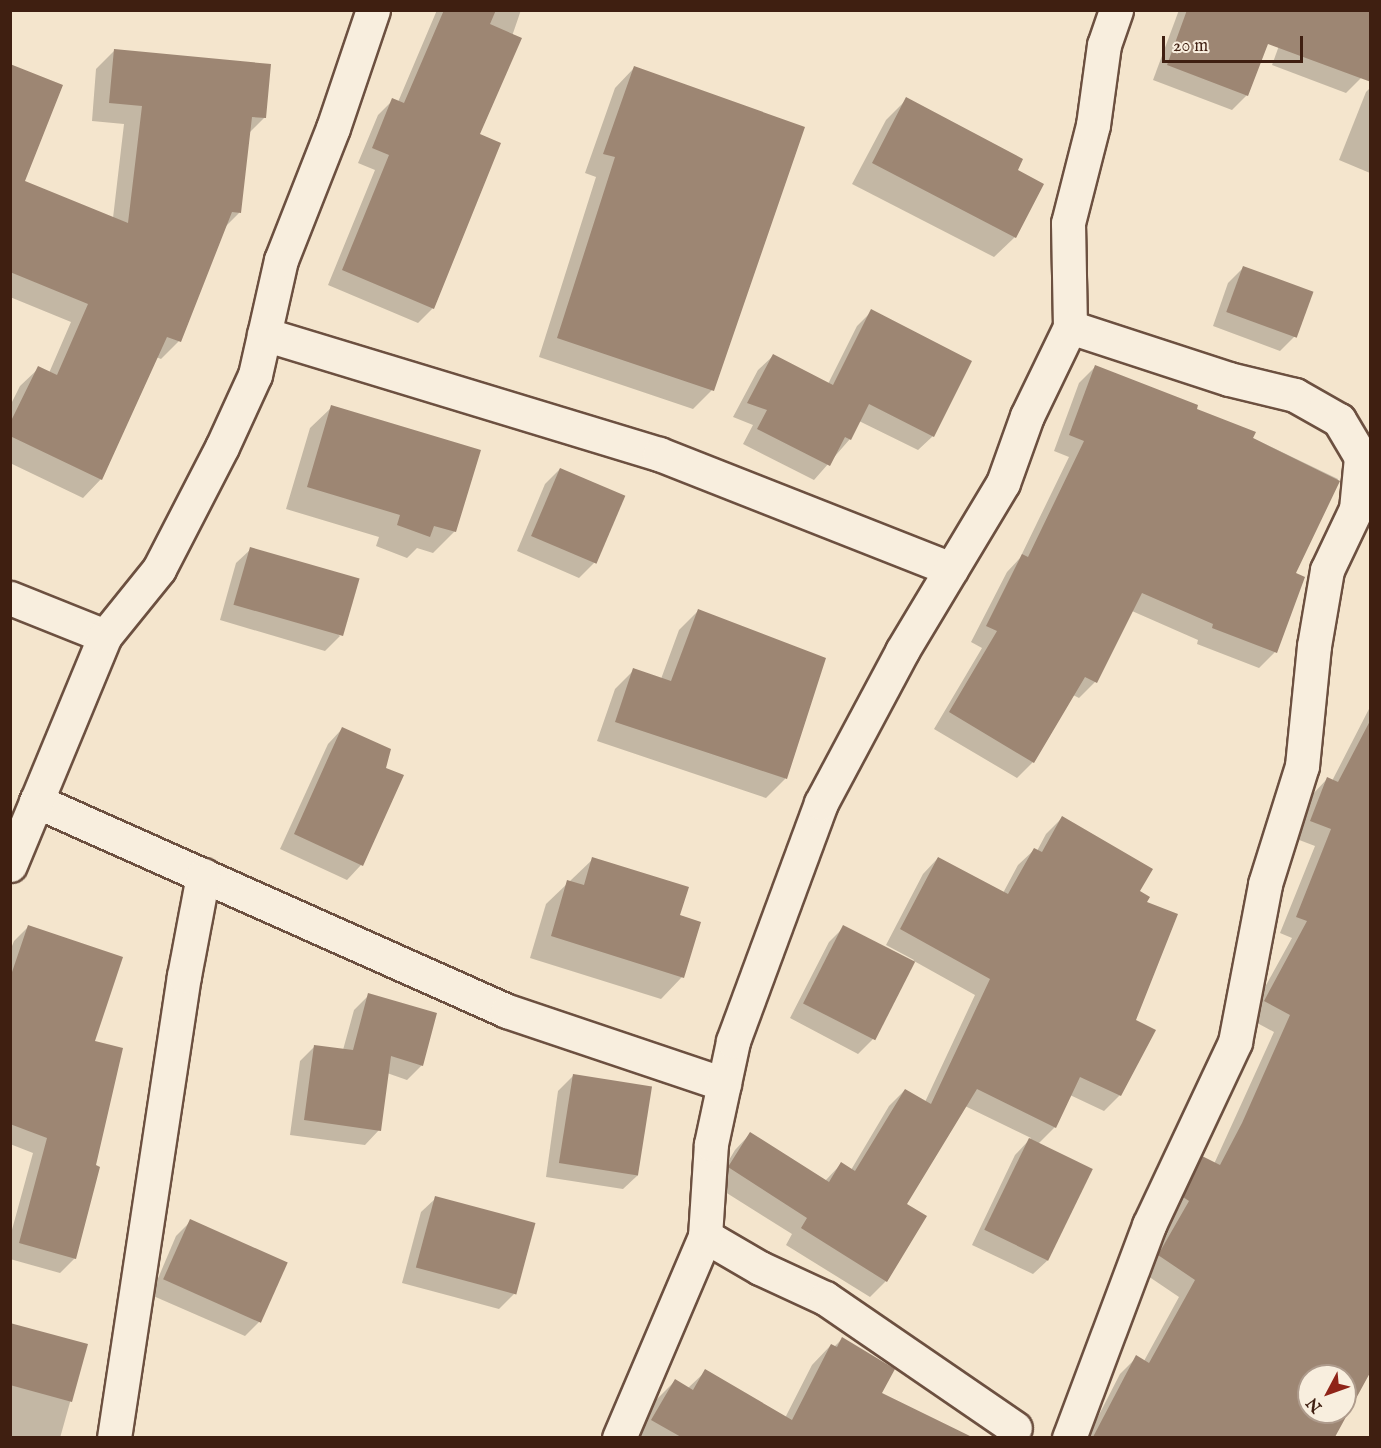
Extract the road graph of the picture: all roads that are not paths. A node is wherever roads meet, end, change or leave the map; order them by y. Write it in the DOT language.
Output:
graph roads {
  1 [pos="373,10"];
  2 [pos="1116,10"];
  3 [pos="1070,327"];
  4 [pos="264,334"];
  5 [pos="951,569"];
  6 [pos="10,598"];
  7 [pos="105,636"];
  8 [pos="36,801"];
  9 [pos="10,865"];
  10 [pos="203,875"];
  11 [pos="724,1084"];
  12 [pos="705,1236"];
  13 [pos="1015,1428"];
  14 [pos="114,1437"];
  15 [pos="619,1437"];
  16 [pos="1069,1437"];
  1 -- 4 [label="street"];
  2 -- 3 [label="street"];
  3 -- 5 [label="street"];
  3 -- 16 [label="street"];
  4 -- 5 [label="street"];
  4 -- 7 [label="street"];
  5 -- 11 [label="street"];
  6 -- 7 [label="street"];
  7 -- 8 [label="street"];
  8 -- 9 [label="street"];
  8 -- 10 [label="street"];
  10 -- 11 [label="street"];
  10 -- 14 [label="street"];
  11 -- 12 [label="street"];
  12 -- 13 [label="street"];
  12 -- 15 [label="street"];
}
